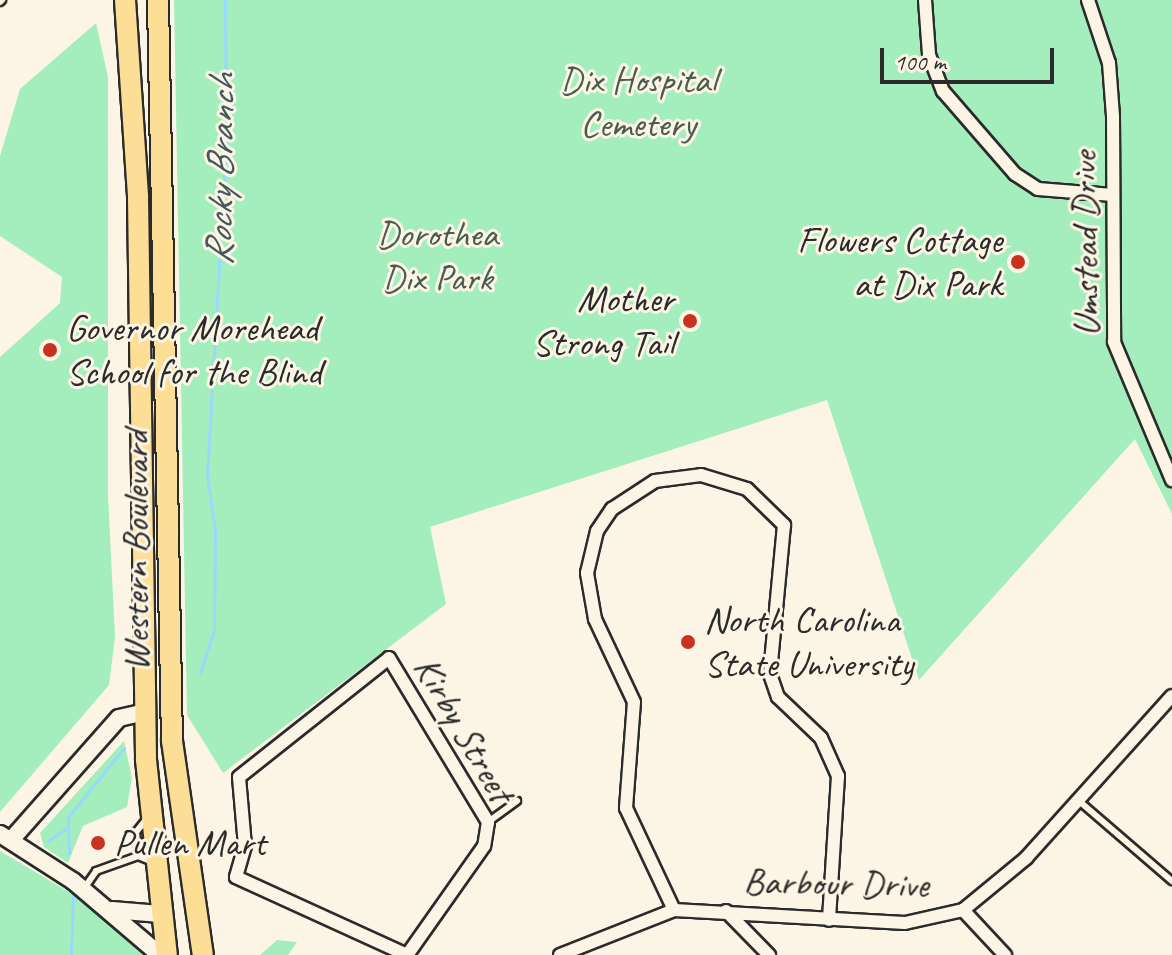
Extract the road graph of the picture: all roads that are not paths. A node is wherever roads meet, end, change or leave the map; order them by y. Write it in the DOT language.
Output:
graph roads {
  1 [pos="125,0"];
  2 [pos="158,0"];
  3 [pos="925,0"];
  4 [pos="1088,0"];
  5 [pos="1113,195"];
  6 [pos="1172,480"];
  7 [pos="1172,696"];
  8 [pos="171,711"];
  9 [pos="145,712"];
  10 [pos="517,801"];
  11 [pos="1079,801"];
  12 [pos="488,822"];
  13 [pos="6,837"];
  14 [pos="146,859"];
  15 [pos="1172,881"];
  16 [pos="84,889"];
  17 [pos="110,909"];
  18 [pos="674,910"];
  19 [pos="963,910"];
  20 [pos="726,911"];
  21 [pos="160,914"];
  22 [pos="829,920"];
  23 [pos="160,955"];
  24 [pos="167,955"];
  25 [pos="202,955"];
  26 [pos="407,955"];
  27 [pos="560,955"];
  28 [pos="769,955"];
  29 [pos="1005,955"];
  1 -- 9 [label="main road, Western Boulevard"];
  2 -- 8 [label="main road, Western Boulevard"];
  3 -- 5 [label="street"];
  4 -- 5 [label="street, Umstead Drive"];
  5 -- 6 [label="street, Umstead Drive"];
  7 -- 11 [label="street, Barbour Drive"];
  8 -- 9 [label="main road"];
  8 -- 25 [label="main road, Western Boulevard"];
  9 -- 13 [label="street"];
  9 -- 14 [label="main road, Western Boulevard"];
  10 -- 12 [label="lane"];
  11 -- 15 [label="lane"];
  11 -- 19 [label="street, Barbour Drive"];
  12 -- 26 [label="street, Kirby Street"];
  12 -- 26 [label="street, Kirby Street"];
  13 -- 16 [label="street"];
  14 -- 16 [label="lane"];
  14 -- 21 [label="main road, Western Boulevard"];
  16 -- 17 [label="street"];
  17 -- 21 [label="street"];
  17 -- 23 [label="street"];
  18 -- 20 [label="street, Barbour Drive"];
  18 -- 22 [label="street"];
  18 -- 27 [label="street, Barbour Drive"];
  19 -- 22 [label="street, Barbour Drive"];
  19 -- 29 [label="street"];
  20 -- 22 [label="street, Barbour Drive"];
  20 -- 28 [label="street"];
  21 -- 24 [label="main road, Western Boulevard"];
  21 -- 25 [label="main road"];
}
